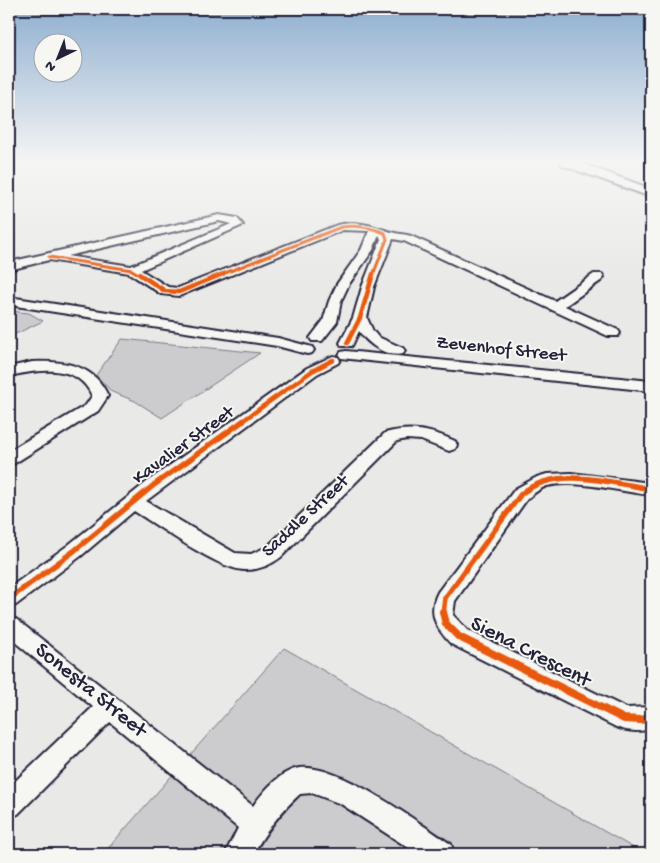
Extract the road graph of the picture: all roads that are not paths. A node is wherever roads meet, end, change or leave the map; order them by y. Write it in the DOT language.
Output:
graph roads {
  1 [pos="381,232"];
  2 [pos="49,257"];
  3 [pos="9,266"];
  4 [pos="132,270"];
  5 [pos="598,277"];
  6 [pos="9,301"];
  7 [pos="557,306"];
  8 [pos="360,318"];
  9 [pos="613,333"];
  10 [pos="312,351"];
  11 [pos="344,351"];
  12 [pos="398,351"];
  13 [pos="9,372"];
  14 [pos="651,377"];
  15 [pos="651,386"];
  16 [pos="449,445"];
  17 [pos="9,459"];
  18 [pos="651,489"];
  19 [pos="133,502"];
  20 [pos="9,599"];
  21 [pos="9,625"];
  22 [pos="109,707"];
  23 [pos="651,718"];
  24 [pos="9,805"];
  25 [pos="255,824"];
  26 [pos="238,854"];
  27 [pos="441,854"];
  1 -- 4 [label="street"];
  1 -- 7 [label="street"];
  1 -- 8 [label="street"];
  1 -- 10 [label="street"];
  2 -- 3 [label="street"];
  2 -- 4 [label="street"];
  2 -- 4 [label="street"];
  5 -- 7 [label="street"];
  6 -- 10 [label="street"];
  7 -- 9 [label="street"];
  8 -- 11 [label="street"];
  8 -- 12 [label="street"];
  10 -- 11 [label="street, Kavalier Street"];
  10 -- 11 [label="street"];
  10 -- 19 [label="street, Kavalier Street"];
  11 -- 12 [label="street, Zevenhof Street"];
  11 -- 15 [label="street, Zevenhof Street"];
  12 -- 14 [label="street, Zevenhof Street"];
  13 -- 17 [label="street"];
  16 -- 19 [label="street, Saddle Street"];
  18 -- 23 [label="street, Siena Crescent"];
  19 -- 20 [label="street, Kavalier Street"];
  21 -- 22 [label="street, Sonesta Street"];
  22 -- 24 [label="street"];
  22 -- 25 [label="street, Sonesta Street"];
  25 -- 26 [label="street"];
  25 -- 27 [label="street"];
}
